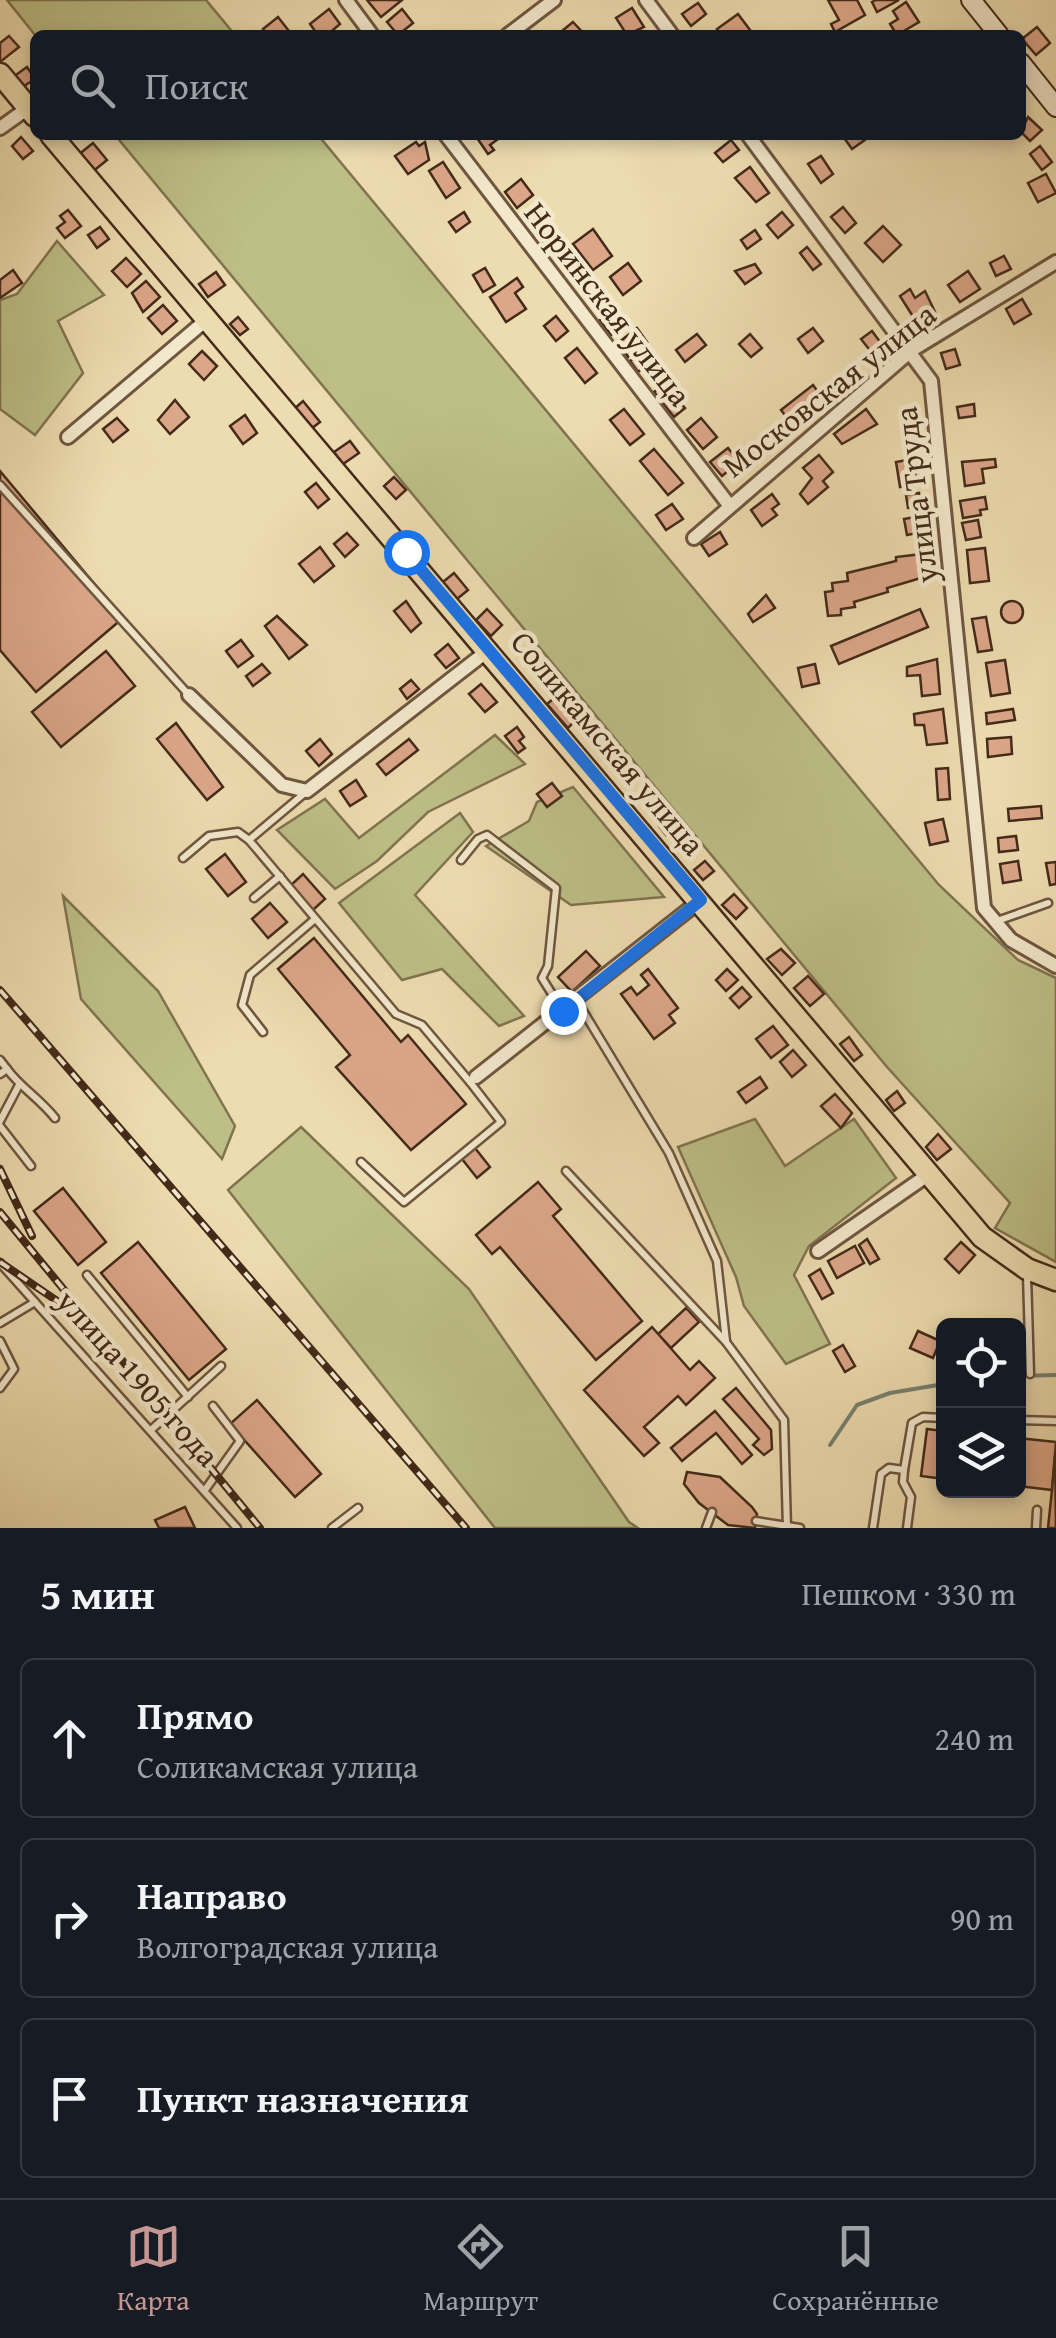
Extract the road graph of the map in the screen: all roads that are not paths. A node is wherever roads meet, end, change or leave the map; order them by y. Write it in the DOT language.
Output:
graph roads {
  1 [pos="346,0"];
  2 [pos="554,0"];
  3 [pos="646,0"];
  4 [pos="971,0"];
  5 [pos="368,30"];
  6 [pos="515,30"];
  7 [pos="668,30"];
  8 [pos="995,30"];
  9 [pos="1026,69"];
  10 [pos="0,74"];
  11 [pos="1056,108"];
  12 [pos="30,110"];
  13 [pos="30,113"];
  14 [pos="0,128"];
  15 [pos="55,140"];
  16 [pos="450,140"];
  17 [pos="752,140"];
  18 [pos="1056,262"];
  19 [pos="204,320"];
  20 [pos="912,350"];
  21 [pos="68,437"];
  22 [pos="0,484"];
  23 [pos="729,505"];
  24 [pos="694,538"];
  25 [pos="490,649"];
  26 [pos="189,695"];
  27 [pos="307,791"];
  28 [pos="249,840"];
  29 [pos="183,858"];
  30 [pos="461,860"];
  31 [pos="280,876"];
  32 [pos="254,898"];
  33 [pos="701,900"];
  34 [pos="1048,903"];
  35 [pos="316,919"];
  36 [pos="996,922"];
  37 [pos="1056,966"];
  38 [pos="577,1000"];
  39 [pos="563,1011"];
  40 [pos="263,1032"];
  41 [pos="0,1060"];
  42 [pos="3,1071"];
  43 [pos="473,1079"];
  44 [pos="19,1085"];
  45 [pos="55,1118"];
  46 [pos="0,1124"];
  47 [pos="361,1162"];
  48 [pos="31,1166"];
  49 [pos="566,1171"];
  50 [pos="929,1174"];
  51 [pos="818,1251"];
  52 [pos="0,1263"];
  53 [pos="1027,1269"];
  54 [pos="87,1275"];
  55 [pos="1056,1280"];
  56 [pos="35,1302"];
  57 [pos="0,1323"];
  58 [pos="0,1341"];
  59 [pos="726,1342"];
  60 [pos="221,1366"];
  61 [pos="1030,1374"];
  62 [pos="0,1388"];
  63 [pos="188,1397"];
  64 [pos="213,1406"];
  65 [pos="936,1418"];
  66 [pos="1026,1420"];
  67 [pos="1056,1421"];
  68 [pos="151,1430"];
  69 [pos="904,1470"];
  70 [pos="205,1490"];
  71 [pos="358,1508"];
  72 [pos="1038,1510"];
  73 [pos="712,1512"];
  74 [pos="756,1521"];
  75 [pos="787,1526"];
  76 [pos="237,1528"];
  77 [pos="332,1528"];
  78 [pos="706,1528"];
  79 [pos="800,1528"];
  80 [pos="873,1528"];
  81 [pos="907,1528"];
  82 [pos="1036,1528"];
  1 -- 5 [label="street"];
  2 -- 6 [label="street"];
  3 -- 7 [label="street"];
  4 -- 8 [label="main road"];
  9 -- 11 [label="main road"];
  10 -- 12 [label="main road"];
  13 -- 14 [label="street"];
  15 -- 19 [label="main road, Соликамская улица"];
  16 -- 23 [label="street, Норинская улица"];
  17 -- 20 [label="street, улица Труда"];
  18 -- 20 [label="street, Московская улица"];
  19 -- 21 [label="street"];
  19 -- 25 [label="main road, Соликамская улица"];
  20 -- 23 [label="street, Московская улица"];
  20 -- 36 [label="street, улица Труда"];
  22 -- 26 [label="lane"];
  23 -- 24 [label="street, Московская улица"];
  25 -- 27 [label="street"];
  25 -- 33 [label="main road, Соликамская улица"];
  26 -- 27 [label="street"];
  27 -- 28 [label="lane"];
  28 -- 29 [label="lane"];
  28 -- 31 [label="lane"];
  30 -- 39 [label="lane"];
  31 -- 32 [label="lane"];
  31 -- 35 [label="lane"];
  33 -- 38 [label="street"];
  33 -- 50 [label="main road, Соликамская улица"];
  34 -- 36 [label="lane"];
  35 -- 40 [label="lane"];
  35 -- 43 [label="lane"];
  36 -- 37 [label="street"];
  38 -- 39 [label="street"];
  38 -- 59 [label="lane"];
  39 -- 43 [label="street"];
  41 -- 42 [label="lane"];
  42 -- 44 [label="lane"];
  43 -- 47 [label="lane"];
  44 -- 45 [label="lane"];
  44 -- 46 [label="lane"];
  46 -- 48 [label="lane"];
  49 -- 59 [label="lane"];
  50 -- 51 [label="street"];
  50 -- 53 [label="main road, Соликамская улица"];
  52 -- 56 [label="lane, улица 1905 года"];
  53 -- 55 [label="main road, Соликамская улица"];
  53 -- 61 [label="lane"];
  54 -- 63 [label="lane"];
  56 -- 57 [label="lane"];
  56 -- 68 [label="lane, улица 1905 года"];
  58 -- 62 [label="lane"];
  59 -- 75 [label="lane"];
  60 -- 63 [label="lane"];
  63 -- 68 [label="lane"];
  64 -- 70 [label="lane"];
  65 -- 69 [label="lane"];
  66 -- 67 [label="lane"];
  68 -- 70 [label="lane, улица 1905 года"];
  69 -- 80 [label="lane"];
  69 -- 81 [label="lane"];
  70 -- 76 [label="lane, улица 1905 года"];
  71 -- 77 [label="lane"];
  72 -- 82 [label="lane"];
  73 -- 78 [label="lane"];
  74 -- 75 [label="lane"];
  75 -- 79 [label="lane"];
}
